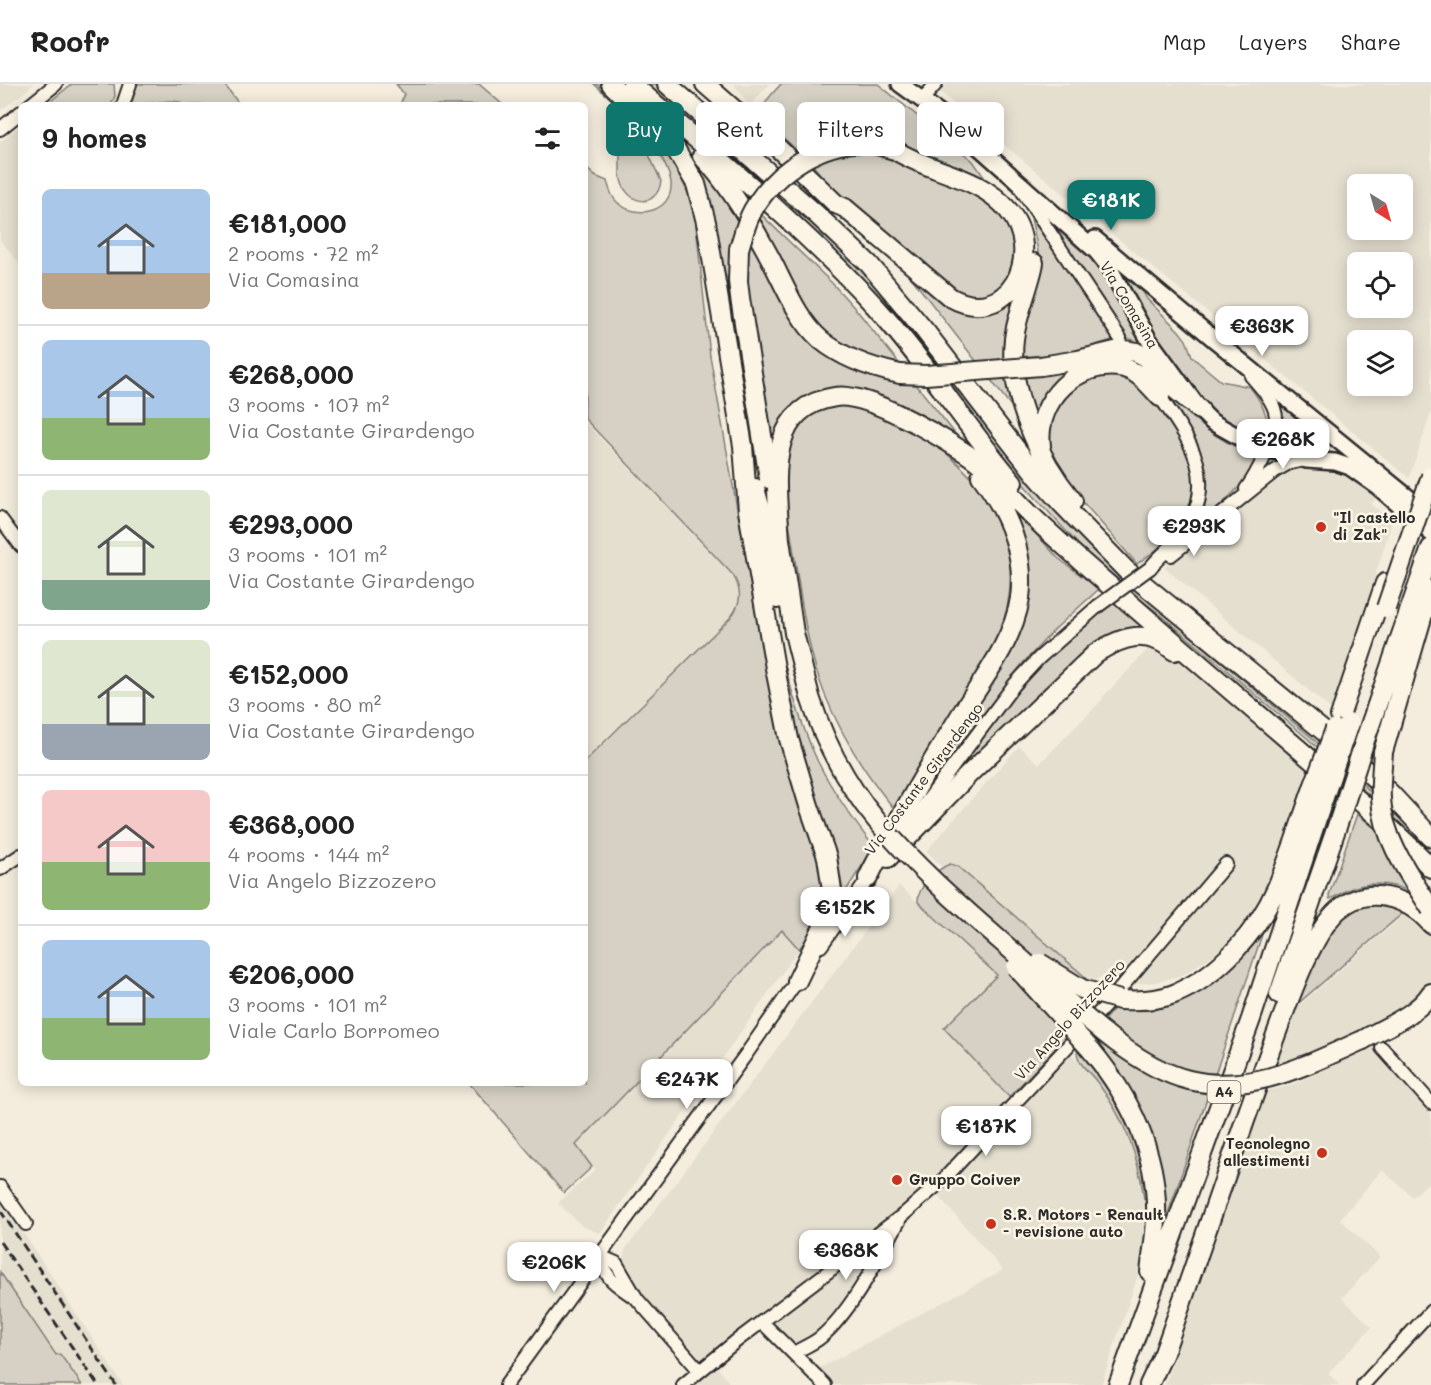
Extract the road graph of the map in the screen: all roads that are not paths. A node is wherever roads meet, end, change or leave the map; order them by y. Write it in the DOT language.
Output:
graph roads {
  1 [pos="56,84"];
  2 [pos="130,84"];
  3 [pos="611,84"];
  4 [pos="632,84"];
  5 [pos="667,84"];
  6 [pos="685,84"];
  7 [pos="705,84"];
  8 [pos="900,84"];
  9 [pos="936,84"];
  10 [pos="648,97"];
  11 [pos="921,100"];
  12 [pos="34,102"];
  13 [pos="124,102"];
  14 [pos="715,102"];
  15 [pos="725,102"];
  16 [pos="18,114"];
  17 [pos="0,129"];
  18 [pos="905,151"];
  19 [pos="785,155"];
  20 [pos="810,156"];
  21 [pos="904,156"];
  22 [pos="1015,180"];
  23 [pos="1120,338"];
  24 [pos="1236,358"];
  25 [pos="1139,367"];
  26 [pos="1160,397"];
  27 [pos="1200,410"];
  28 [pos="948,443"];
  29 [pos="743,446"];
  30 [pos="1268,449"];
  31 [pos="1042,454"];
  32 [pos="1307,460"];
  33 [pos="1431,467"];
  34 [pos="1425,481"];
  35 [pos="1220,516"];
  36 [pos="1431,516"];
  37 [pos="0,518"];
  38 [pos="1431,533"];
  39 [pos="18,542"];
  40 [pos="780,543"];
  41 [pos="1110,554"];
  42 [pos="1429,555"];
  43 [pos="1082,559"];
  44 [pos="1150,568"];
  45 [pos="1431,586"];
  46 [pos="1219,679"];
  47 [pos="810,698"];
  48 [pos="1344,720"];
  49 [pos="1319,793"];
  50 [pos="1429,834"];
  51 [pos="18,857"];
  52 [pos="1226,864"];
  53 [pos="1431,868"];
  54 [pos="0,869"];
  55 [pos="868,878"];
  56 [pos="972,915"];
  57 [pos="1428,915"];
  58 [pos="797,981"];
  59 [pos="1431,993"];
  60 [pos="1431,1007"];
  61 [pos="1363,1040"];
  62 [pos="1382,1048"];
  63 [pos="1431,1103"];
  64 [pos="0,1187"];
  65 [pos="903,1215"];
  66 [pos="26,1224"];
  67 [pos="600,1256"];
  68 [pos="1145,1309"];
  69 [pos="1431,1311"];
  70 [pos="762,1322"];
  71 [pos="793,1353"];
  72 [pos="699,1370"];
  73 [pos="506,1385"];
  74 [pos="682,1385"];
  75 [pos="825,1385"];
  76 [pos="1118,1385"];
  77 [pos="1148,1385"];
  78 [pos="1363,1385"];
  1 -- 12 [label="street"];
  2 -- 13 [label="street"];
  3 -- 29 [label="highway"];
  4 -- 10 [label="highway"];
  5 -- 41 [label="highway"];
  6 -- 14 [label="highway"];
  7 -- 15 [label="highway"];
  8 -- 11 [label="main road, Via Comasina"];
  9 -- 11 [label="street"];
  10 -- 27 [label="highway, bridge"];
  10 -- 43 [label="highway"];
  11 -- 22 [label="main road, Via Comasina"];
  16 -- 17 [label="street"];
  18 -- 31 [label="highway"];
  19 -- 21 [label="highway"];
  20 -- 40 [label="highway, bridge"];
  22 -- 23 [label="street"];
  22 -- 24 [label="main road, Via Comasina"];
  22 -- 27 [label="main road, Via Comasina"];
  24 -- 30 [label="street, Via Comasina"];
  24 -- 36 [label="main road, Via Comasina"];
  25 -- 26 [label="street"];
  26 -- 31 [label="highway"];
  26 -- 44 [label="street"];
  27 -- 30 [label="main road, Via Comasina"];
  28 -- 40 [label="highway"];
  28 -- 43 [label="highway"];
  28 -- 55 [label="highway"];
  29 -- 47 [label="highway"];
  29 -- 58 [label="highway"];
  30 -- 32 [label="main road, Via Comasina"];
  30 -- 35 [label="street, Via Costante Girardengo"];
  31 -- 41 [label="highway"];
  32 -- 35 [label="street, Via Costante Girardengo"];
  32 -- 38 [label="main road, Via Comasina"];
  33 -- 34 [label="highway"];
  34 -- 48 [label="highway, A4, bridge"];
  34 -- 48 [label="highway"];
  35 -- 44 [label="street, Via Costante Girardengo"];
  37 -- 39 [label="street"];
  40 -- 47 [label="highway"];
  41 -- 50 [label="highway"];
  42 -- 77 [label="highway, A4, bridge"];
  43 -- 46 [label="highway"];
  44 -- 55 [label="street, Via Costante Girardengo, bridge"];
  45 -- 57 [label="highway, bridge"];
  46 -- 53 [label="highway"];
  46 -- 55 [label="highway"];
  47 -- 56 [label="highway, bridge"];
  48 -- 49 [label="highway, A4, bridge"];
  49 -- 56 [label="highway, bridge"];
  49 -- 68 [label="highway, A4"];
  51 -- 54 [label="street"];
  52 -- 65 [label="street, Via Angelo Bizzozero"];
  55 -- 58 [label="street, Via Costante Girardengo"];
  56 -- 61 [label="highway, bridge"];
  56 -- 68 [label="highway, bridge"];
  57 -- 77 [label="highway"];
  58 -- 67 [label="street, Via Costante Girardengo"];
  59 -- 61 [label="highway"];
  60 -- 61 [label="highway"];
  62 -- 63 [label="street"];
  64 -- 66 [label="street"];
  65 -- 70 [label="street, Via Angelo Bizzozero"];
  65 -- 71 [label="street, Via Angelo Bizzozero"];
  67 -- 72 [label="street"];
  67 -- 73 [label="street, Via Costante Girardengo"];
  68 -- 76 [label="highway, A4"];
  69 -- 78 [label="street"];
  70 -- 71 [label="street"];
  70 -- 72 [label="street, Via Angelo Bizzozero"];
  71 -- 75 [label="street"];
  72 -- 74 [label="street, Via Angelo Bizzozero"];
}
